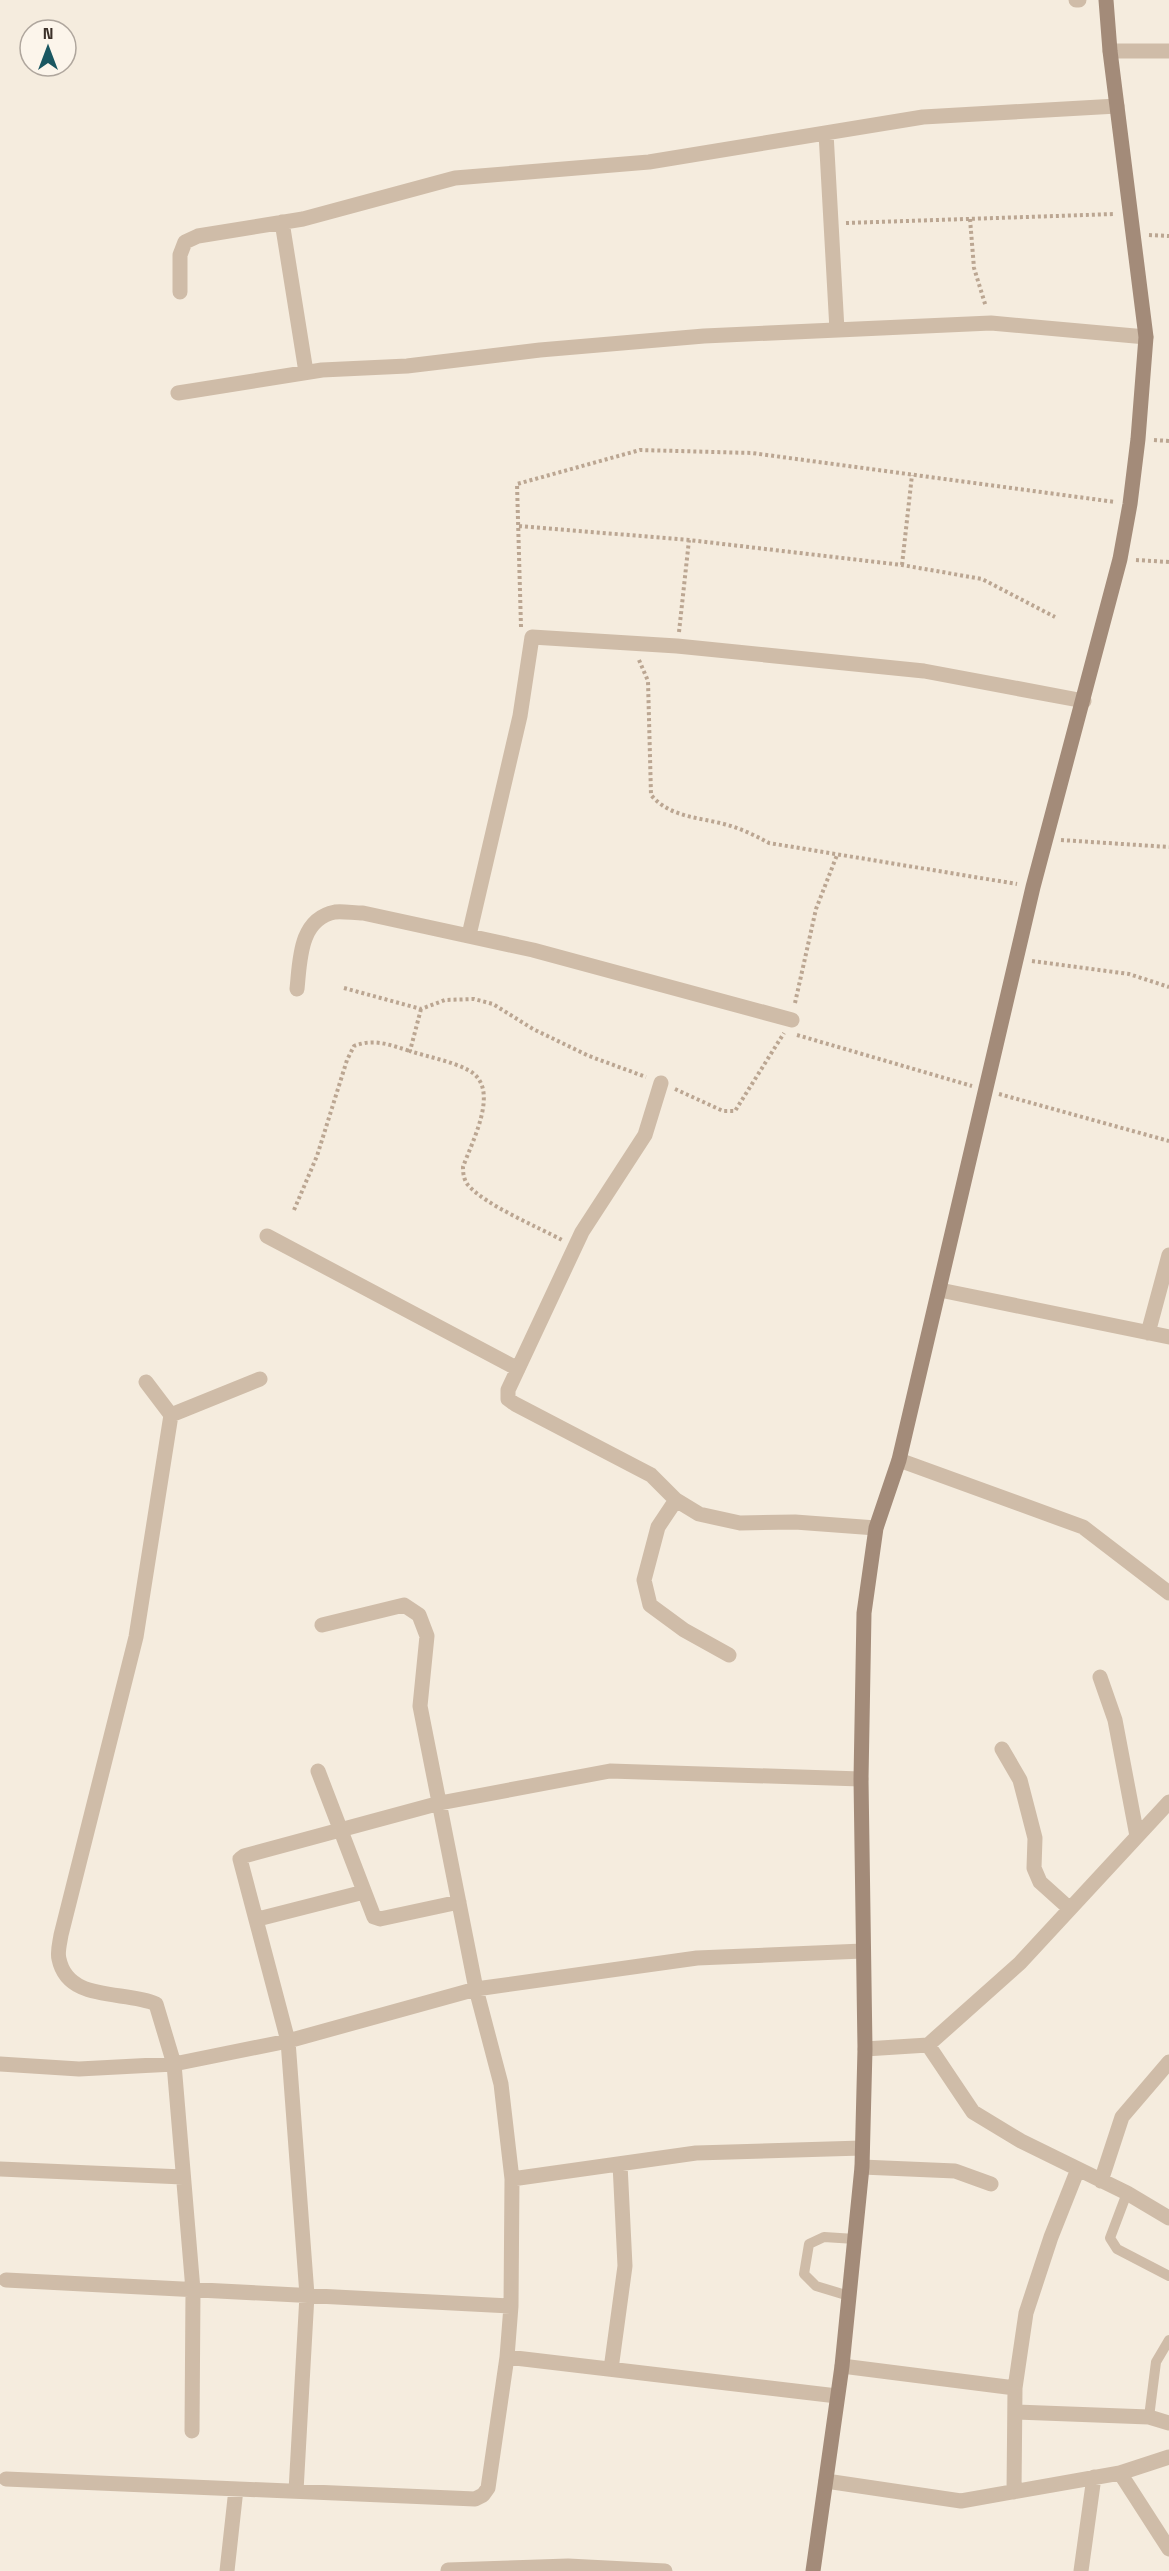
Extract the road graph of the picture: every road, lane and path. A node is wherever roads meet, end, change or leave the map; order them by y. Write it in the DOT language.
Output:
graph roads {
  1 [pos="1106,0"];
  2 [pos="1110,51"];
  3 [pos="1169,51"];
  4 [pos="1117,106"];
  5 [pos="826,133"];
  6 [pos="1130,213"];
  7 [pos="970,219"];
  8 [pos="282,222"];
  9 [pos="830,223"];
  10 [pos="180,292"];
  11 [pos="991,323"];
  12 [pos="837,330"];
  13 [pos="1146,337"];
  14 [pos="306,372"];
  15 [pos="178,393"];
  16 [pos="912,475"];
  17 [pos="1130,504"];
  18 [pos="519,526"];
  19 [pos="689,540"];
  20 [pos="1120,559"];
  21 [pos="1169,562"];
  22 [pos="902,565"];
  23 [pos="1055,617"];
  24 [pos="523,633"];
  25 [pos="631,643"];
  26 [pos="677,646"];
  27 [pos="1084,701"];
  28 [pos="1045,839"];
  29 [pos="1169,847"];
  30 [pos="837,855"];
  31 [pos="1033,887"];
  32 [pos="469,935"];
  33 [pos="1017,959"];
  34 [pos="1169,987"];
  35 [pos="344,988"];
  36 [pos="297,989"];
  37 [pos="421,1009"];
  38 [pos="794,1028"];
  39 [pos="410,1051"];
  40 [pos="662,1083"];
  41 [pos="986,1090"];
  42 [pos="1169,1141"];
  43 [pos="294,1210"];
  44 [pos="267,1236"];
  45 [pos="575,1247"];
  46 [pos="1169,1255"];
  47 [pos="940,1290"];
  48 [pos="1148,1333"];
  49 [pos="1169,1337"];
  50 [pos="518,1369"];
  51 [pos="260,1379"];
  52 [pos="147,1382"];
  53 [pos="171,1415"];
  54 [pos="899,1460"];
  55 [pos="676,1500"];
  56 [pos="876,1528"];
  57 [pos="1169,1593"];
  58 [pos="322,1625"];
  59 [pos="729,1655"];
  60 [pos="1100,1677"];
  61 [pos="1002,1749"];
  62 [pos="318,1771"];
  63 [pos="861,1779"];
  64 [pos="1169,1802"];
  65 [pos="440,1803"];
  66 [pos="341,1830"];
  67 [pos="1137,1836"];
  68 [pos="364,1892"];
  69 [pos="459,1902"];
  70 [pos="1070,1909"];
  71 [pos="258,1919"];
  72 [pos="863,1951"];
  73 [pos="476,1989"];
  74 [pos="288,2041"];
  75 [pos="928,2045"];
  76 [pos="865,2049"];
  77 [pos="1169,2062"];
  78 [pos="0,2064"];
  79 [pos="174,2064"];
  80 [pos="1163,2079"];
  81 [pos="862,2148"];
  82 [pos="620,2164"];
  83 [pos="862,2167"];
  84 [pos="0,2169"];
  85 [pos="1078,2169"];
  86 [pos="183,2177"];
  87 [pos="512,2179"];
  88 [pos="1101,2181"];
  89 [pos="991,2184"];
  90 [pos="1127,2193"];
  91 [pos="1169,2218"];
  92 [pos="855,2240"];
  93 [pos="1169,2276"];
  94 [pos="6,2280"];
  95 [pos="193,2290"];
  96 [pos="307,2295"];
  97 [pos="849,2296"];
  98 [pos="512,2306"];
  99 [pos="1169,2340"];
  100 [pos="507,2357"];
  101 [pos="842,2366"];
  102 [pos="611,2369"];
  103 [pos="1015,2388"];
  104 [pos="837,2396"];
  105 [pos="1016,2412"];
  106 [pos="1149,2417"];
  107 [pos="1169,2422"];
  108 [pos="192,2431"];
  109 [pos="1169,2457"];
  110 [pos="1120,2473"];
  111 [pos="1094,2477"];
  112 [pos="6,2480"];
  113 [pos="826,2481"];
  114 [pos="236,2489"];
  115 [pos="296,2492"];
  116 [pos="1014,2492"];
  117 [pos="1169,2549"];
  118 [pos="568,2569"];
  119 [pos="448,2570"];
  120 [pos="228,2571"];
  121 [pos="665,2571"];
  122 [pos="813,2571"];
  123 [pos="1081,2571"];
  1 -- 2 [label="main road"];
  2 -- 3 [label="street"];
  2 -- 4 [label="main road"];
  4 -- 5 [label="street"];
  4 -- 6 [label="main road"];
  5 -- 8 [label="street"];
  5 -- 9 [label="street"];
  6 -- 7 [label="path"];
  6 -- 13 [label="main road"];
  7 -- 9 [label="path"];
  7 -- 11 [label="path"];
  8 -- 10 [label="street"];
  8 -- 14 [label="street"];
  9 -- 12 [label="street"];
  11 -- 12 [label="street"];
  11 -- 13 [label="street"];
  12 -- 14 [label="street"];
  13 -- 17 [label="main road"];
  14 -- 15 [label="street"];
  16 -- 17 [label="path"];
  16 -- 18 [label="path"];
  16 -- 22 [label="path"];
  17 -- 20 [label="main road"];
  18 -- 19 [label="path"];
  18 -- 24 [label="path"];
  19 -- 22 [label="path"];
  19 -- 26 [label="path"];
  20 -- 21 [label="path"];
  20 -- 27 [label="main road"];
  22 -- 23 [label="path"];
  25 -- 26 [label="street"];
  25 -- 30 [label="path"];
  25 -- 32 [label="street"];
  26 -- 27 [label="street"];
  27 -- 28 [label="main road"];
  28 -- 29 [label="path"];
  28 -- 31 [label="main road"];
  30 -- 31 [label="path"];
  30 -- 38 [label="path"];
  31 -- 33 [label="main road"];
  32 -- 36 [label="street"];
  32 -- 38 [label="street"];
  33 -- 34 [label="path"];
  33 -- 41 [label="main road"];
  35 -- 37 [label="path"];
  37 -- 39 [label="path"];
  37 -- 40 [label="path"];
  38 -- 40 [label="path"];
  38 -- 41 [label="path"];
  39 -- 43 [label="path"];
  39 -- 45 [label="path"];
  40 -- 45 [label="street"];
  41 -- 42 [label="path"];
  41 -- 47 [label="main road"];
  44 -- 50 [label="street"];
  45 -- 50 [label="street"];
  46 -- 48 [label="street"];
  47 -- 48 [label="street"];
  47 -- 54 [label="main road"];
  48 -- 49 [label="street"];
  50 -- 55 [label="street"];
  51 -- 53 [label="street"];
  52 -- 53 [label="street"];
  53 -- 79 [label="street"];
  54 -- 56 [label="main road"];
  54 -- 57 [label="street"];
  55 -- 56 [label="street"];
  55 -- 59 [label="street"];
  56 -- 63 [label="main road"];
  58 -- 65 [label="street"];
  60 -- 67 [label="street"];
  61 -- 70 [label="street"];
  62 -- 66 [label="street"];
  63 -- 65 [label="street"];
  63 -- 72 [label="main road"];
  64 -- 67 [label="street"];
  65 -- 66 [label="street"];
  65 -- 69 [label="street"];
  66 -- 68 [label="street"];
  66 -- 71 [label="street"];
  67 -- 70 [label="street"];
  68 -- 69 [label="street"];
  68 -- 71 [label="street"];
  69 -- 73 [label="street"];
  70 -- 75 [label="street"];
  71 -- 74 [label="street"];
  72 -- 73 [label="street"];
  72 -- 76 [label="main road"];
  73 -- 74 [label="street"];
  73 -- 87 [label="street"];
  74 -- 79 [label="street"];
  74 -- 96 [label="street"];
  75 -- 76 [label="street"];
  75 -- 85 [label="street"];
  76 -- 81 [label="main road"];
  77 -- 80 [label="street"];
  78 -- 79 [label="street"];
  79 -- 86 [label="street"];
  80 -- 88 [label="street"];
  81 -- 82 [label="street"];
  81 -- 83 [label="main road"];
  82 -- 87 [label="street"];
  82 -- 102 [label="street"];
  83 -- 89 [label="street"];
  83 -- 92 [label="main road"];
  84 -- 86 [label="street"];
  85 -- 88 [label="street"];
  85 -- 103 [label="street"];
  86 -- 95 [label="street"];
  87 -- 98 [label="street"];
  88 -- 90 [label="street"];
  90 -- 91 [label="street"];
  90 -- 93 [label="lane"];
  92 -- 97 [label="main road"];
  92 -- 97 [label="lane"];
  94 -- 95 [label="street"];
  95 -- 96 [label="street"];
  95 -- 108 [label="street"];
  96 -- 98 [label="street"];
  96 -- 115 [label="street"];
  97 -- 101 [label="main road"];
  98 -- 100 [label="street"];
  99 -- 106 [label="lane"];
  100 -- 102 [label="street"];
  100 -- 115 [label="street"];
  101 -- 103 [label="street"];
  101 -- 104 [label="main road"];
  102 -- 104 [label="street"];
  103 -- 105 [label="street"];
  104 -- 113 [label="main road"];
  105 -- 106 [label="street"];
  105 -- 116 [label="street"];
  106 -- 107 [label="street"];
  109 -- 110 [label="street"];
  110 -- 111 [label="street"];
  110 -- 117 [label="street"];
  111 -- 116 [label="street"];
  111 -- 123 [label="street"];
  112 -- 114 [label="street"];
  113 -- 116 [label="street"];
  113 -- 122 [label="main road"];
  114 -- 115 [label="street"];
  114 -- 120 [label="street"];
  118 -- 119 [label="street"];
  118 -- 121 [label="street"];
}
